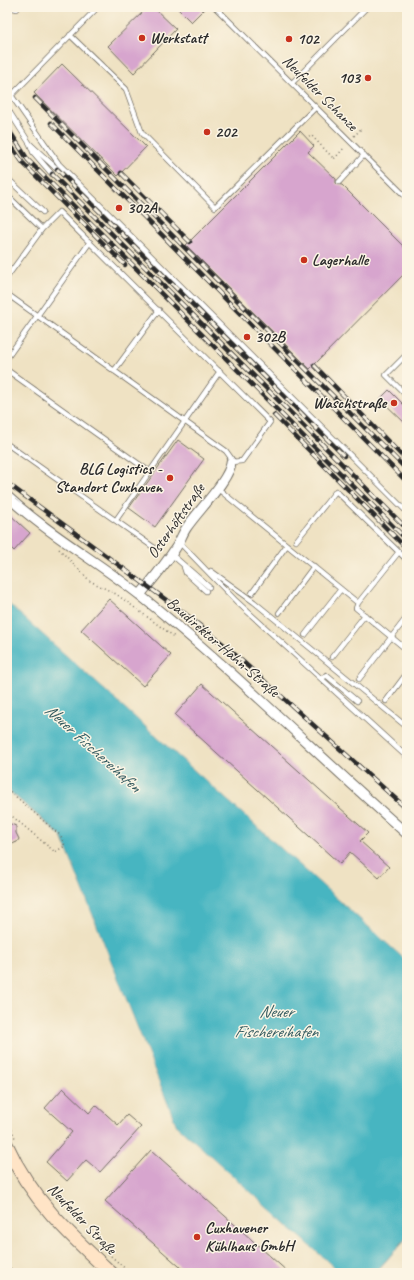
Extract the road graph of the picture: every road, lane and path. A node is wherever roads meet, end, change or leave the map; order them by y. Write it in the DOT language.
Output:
graph roads {
  1 [pos="9,7"];
  2 [pos="18,7"];
  3 [pos="98,7"];
  4 [pos="215,7"];
  5 [pos="368,7"];
  6 [pos="70,35"];
  7 [pos="292,83"];
  8 [pos="11,95"];
  9 [pos="7,100"];
  10 [pos="316,107"];
  11 [pos="7,108"];
  12 [pos="361,129"];
  13 [pos="309,136"];
  14 [pos="354,136"];
  15 [pos="30,144"];
  16 [pos="344,147"];
  17 [pos="364,155"];
  18 [pos="57,169"];
  19 [pos="52,174"];
  20 [pos="7,178"];
  21 [pos="339,182"];
  22 [pos="7,196"];
  23 [pos="407,198"];
  24 [pos="43,212"];
  25 [pos="42,229"];
  26 [pos="90,242"];
  27 [pos="7,277"];
  28 [pos="7,294"];
  29 [pos="158,310"];
  30 [pos="37,315"];
  31 [pos="407,354"];
  32 [pos="7,358"];
  33 [pos="7,370"];
  34 [pos="114,371"];
  35 [pos="220,371"];
  36 [pos="407,396"];
  37 [pos="185,421"];
  38 [pos="7,444"];
  39 [pos="231,462"];
  40 [pos="150,472"];
  41 [pos="217,488"];
  42 [pos="7,496"];
  43 [pos="407,512"];
  44 [pos="116,520"];
  45 [pos="296,541"];
  46 [pos="179,542"];
  47 [pos="287,545"];
  48 [pos="57,548"];
  49 [pos="156,549"];
  50 [pos="398,553"];
  51 [pos="171,554"];
  52 [pos="407,560"];
  53 [pos="203,566"];
  54 [pos="314,566"];
  55 [pos="184,567"];
  56 [pos="209,586"];
  57 [pos="341,589"];
  58 [pos="206,591"];
  59 [pos="252,593"];
  60 [pos="140,595"];
  61 [pos="358,603"];
  62 [pos="278,613"];
  63 [pos="365,615"];
  64 [pos="407,617"];
  65 [pos="305,635"];
  66 [pos="391,637"];
  67 [pos="180,641"];
  68 [pos="407,650"];
  69 [pos="332,657"];
  70 [pos="407,673"];
  71 [pos="322,679"];
  72 [pos="359,679"];
  73 [pos="356,701"];
  74 [pos="386,701"];
  75 [pos="407,727"];
  76 [pos="407,756"];
  77 [pos="7,789"];
  78 [pos="7,812"];
  79 [pos="407,834"];
  80 [pos="7,1118"];
  81 [pos="12,1143"];
  82 [pos="102,1248"];
  83 [pos="111,1273"];
  84 [pos="130,1273"];
  1 -- 2 [label="lane"];
  3 -- 6 [label="lane"];
  4 -- 7 [label="lane, Neufelder Schanze"];
  5 -- 7 [label="lane"];
  6 -- 8 [label="lane"];
  6 -- 10 [label="lane"];
  7 -- 10 [label="lane, Neufelder Schanze"];
  8 -- 9 [label="lane"];
  8 -- 43 [label="lane"];
  10 -- 17 [label="lane, Neufelder Schanze"];
  11 -- 15 [label="lane"];
  12 -- 14 [label="path"];
  13 -- 16 [label="path"];
  15 -- 18 [label="lane"];
  15 -- 19 [label="lane"];
  17 -- 21 [label="lane"];
  17 -- 23 [label="lane, Neufelder Schanze"];
  20 -- 24 [label="lane"];
  22 -- 25 [label="lane"];
  25 -- 26 [label="lane"];
  25 -- 27 [label="lane"];
  26 -- 29 [label="lane"];
  26 -- 30 [label="lane"];
  28 -- 30 [label="lane"];
  29 -- 34 [label="lane"];
  29 -- 35 [label="lane"];
  30 -- 32 [label="lane"];
  30 -- 34 [label="lane"];
  31 -- 36 [label="lane"];
  33 -- 40 [label="lane"];
  34 -- 37 [label="lane"];
  35 -- 37 [label="lane"];
  35 -- 39 [label="lane"];
  37 -- 39 [label="lane"];
  37 -- 40 [label="lane"];
  38 -- 44 [label="lane"];
  39 -- 41 [label="street, Osterhöftstraße"];
  40 -- 44 [label="lane"];
  41 -- 46 [label="street, Osterhöftstraße"];
  41 -- 47 [label="lane"];
  42 -- 60 [label="street, Baudirektor-Hahn-Straße"];
  44 -- 49 [label="lane"];
  45 -- 50 [label="lane"];
  46 -- 51 [label="street, Osterhöftstraße"];
  46 -- 53 [label="lane"];
  47 -- 54 [label="lane"];
  47 -- 59 [label="lane"];
  48 -- 67 [label="path"];
  50 -- 52 [label="lane"];
  50 -- 61 [label="lane"];
  51 -- 55 [label="lane"];
  51 -- 60 [label="street, Osterhöftstraße"];
  53 -- 71 [label="lane"];
  53 -- 75 [label="lane"];
  54 -- 57 [label="lane"];
  54 -- 62 [label="lane"];
  55 -- 56 [label="lane"];
  55 -- 58 [label="lane"];
  57 -- 61 [label="lane"];
  57 -- 65 [label="lane"];
  60 -- 79 [label="street, Baudirektor-Hahn-Straße"];
  61 -- 63 [label="lane"];
  63 -- 66 [label="lane"];
  63 -- 69 [label="lane"];
  64 -- 66 [label="lane"];
  66 -- 68 [label="lane"];
  66 -- 72 [label="lane"];
  70 -- 74 [label="lane"];
  71 -- 73 [label="lane"];
  71 -- 76 [label="lane"];
  77 -- 78 [label="path"];
  80 -- 81 [label="path"];
  81 -- 83 [label="street, Neufelder Straße"];
  82 -- 84 [label="path"];
}
